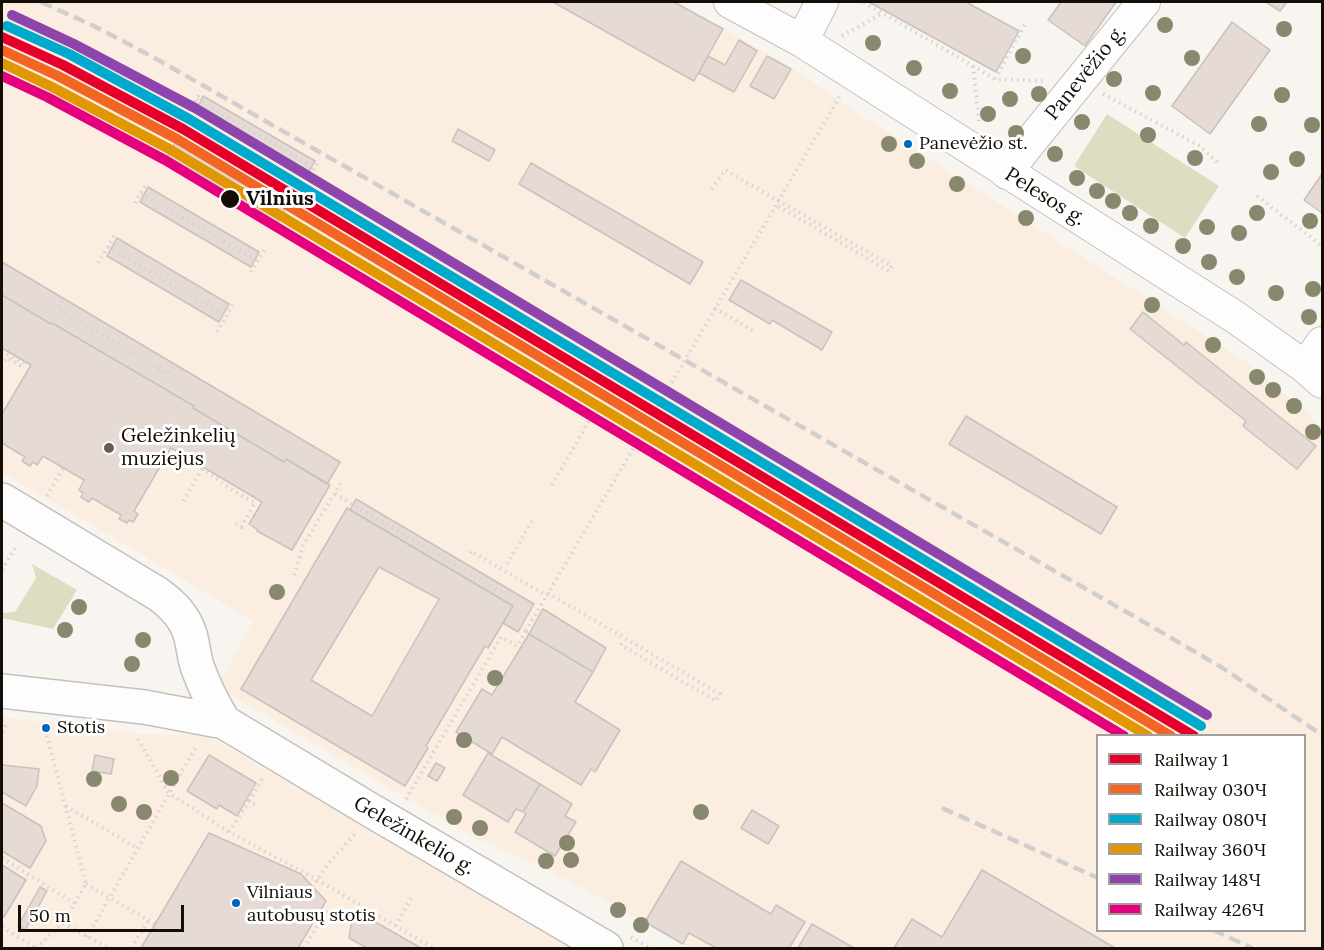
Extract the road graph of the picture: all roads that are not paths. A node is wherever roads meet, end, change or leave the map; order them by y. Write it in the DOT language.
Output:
graph roads {
  1 [pos="730,2"];
  2 [pos="822,2"];
  3 [pos="1144,2"];
  4 [pos="802,41"];
  5 [pos="1007,173"];
  6 [pos="1317,364"];
  7 [pos="2,500"];
  8 [pos="195,657"];
  9 [pos="2,691"];
  10 [pos="144,707"];
  11 [pos="224,722"];
  12 [pos="606,948"];
  1 -- 4 [label="street, Pelesos g."];
  2 -- 4 [label="street"];
  3 -- 5 [label="street, Panevėžio g."];
  4 -- 5 [label="street, Pelesos g."];
  5 -- 6 [label="street, Pelesos g."];
  7 -- 8 [label="main road, Geležinkelio g."];
  8 -- 10 [label="main road, Geležinkelio g."];
  8 -- 11 [label="main road, Geležinkelio g."];
  9 -- 10 [label="main road, Geležinkelio g."];
  10 -- 11 [label="main road, Geležinkelio g."];
  11 -- 12 [label="main road, Geležinkelio g."];
}
